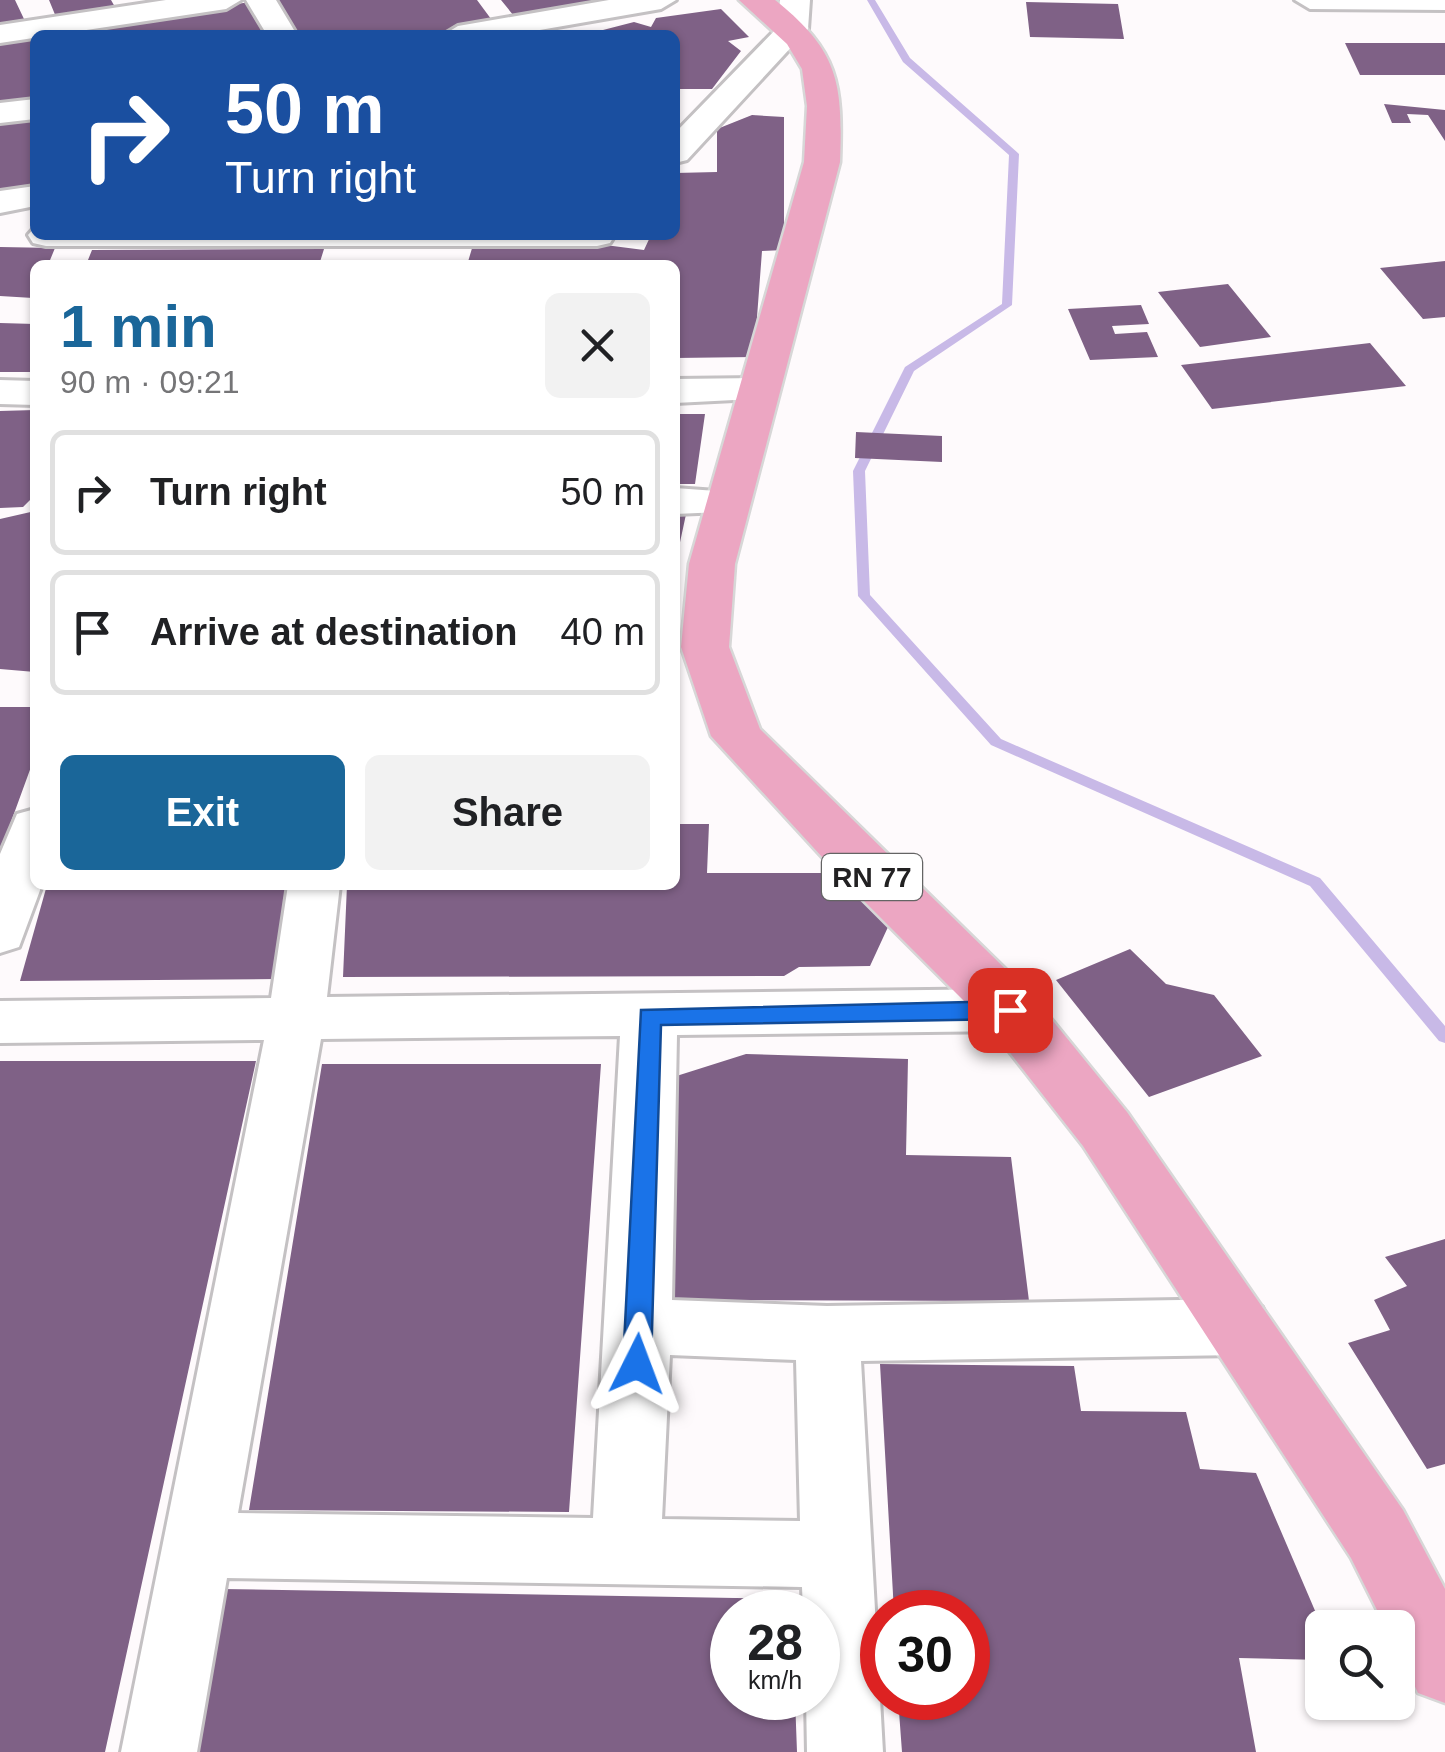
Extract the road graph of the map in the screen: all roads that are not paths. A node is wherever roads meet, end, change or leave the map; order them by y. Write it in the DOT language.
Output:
graph roads {
  1 [pos="226,0"];
  2 [pos="261,0"];
  3 [pos="660,0"];
  4 [pos="1310,0"];
  5 [pos="1445,2"];
  6 [pos="781,10"];
  7 [pos="46,21"];
  8 [pos="279,30"];
  9 [pos="487,30"];
  10 [pos="0,34"];
  11 [pos="30,110"];
  12 [pos="0,113"];
  13 [pos="680,146"];
  14 [pos="30,197"];
  15 [pos="0,202"];
  16 [pos="0,234"];
  17 [pos="30,235"];
  18 [pos="187,240"];
  19 [pos="480,240"];
  20 [pos="339,246"];
  21 [pos="758,390"];
  22 [pos="680,391"];
  23 [pos="0,392"];
  24 [pos="30,393"];
  25 [pos="680,501"];
  26 [pos="729,502"];
  27 [pos="30,843"];
  28 [pos="313,890"];
  29 [pos="0,934"];
  30 [pos="1010,1010"];
  31 [pos="649,1016"];
  32 [pos="296,1020"];
  33 [pos="0,1022"];
  34 [pos="640,1326"];
  35 [pos="1239,1328"];
  36 [pos="828,1334"];
  37 [pos="198,1545"];
  38 [pos="625,1551"];
  39 [pos="835,1554"];
  40 [pos="1445,1666"];
  41 [pos="158,1752"];
  42 [pos="845,1752"];
  1 -- 7 [label="street"];
  2 -- 8 [label="street"];
  3 -- 9 [label="street"];
  4 -- 5 [label="street"];
  6 -- 13 [label="street"];
  6 -- 21 [label="main road, RN 77"];
  7 -- 10 [label="street"];
  11 -- 12 [label="street"];
  14 -- 15 [label="street"];
  16 -- 17 [label="street"];
  18 -- 20 [label="street"];
  19 -- 20 [label="street"];
  21 -- 22 [label="street"];
  21 -- 26 [label="main road, RN 77"];
  23 -- 24 [label="street"];
  25 -- 26 [label="street"];
  26 -- 30 [label="main road, RN 77"];
  27 -- 29 [label="street"];
  28 -- 32 [label="street"];
  30 -- 31 [label="street"];
  30 -- 35 [label="main road, RN 77"];
  31 -- 32 [label="street"];
  31 -- 34 [label="street"];
  32 -- 33 [label="street"];
  32 -- 37 [label="street"];
  34 -- 36 [label="street"];
  34 -- 38 [label="street"];
  35 -- 36 [label="street"];
  35 -- 40 [label="main road, RN 77"];
  36 -- 39 [label="street"];
  37 -- 38 [label="street"];
  37 -- 41 [label="street"];
  38 -- 39 [label="street"];
  39 -- 42 [label="street"];
}
